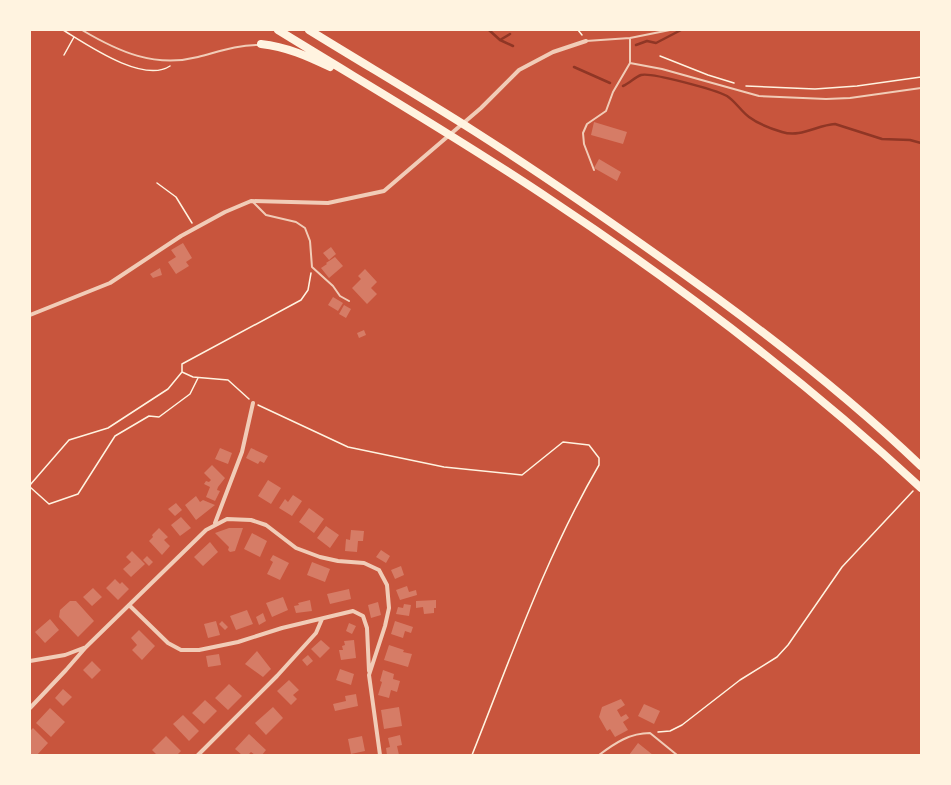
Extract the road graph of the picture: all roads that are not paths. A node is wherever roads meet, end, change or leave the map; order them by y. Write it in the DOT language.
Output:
graph roads {
  1 [pos="82,30"];
  2 [pos="278,30"];
  3 [pos="309,30"];
  4 [pos="670,30"];
  5 [pos="630,38"];
  6 [pos="586,41"];
  7 [pos="261,44"];
  8 [pos="630,63"];
  9 [pos="921,88"];
  10 [pos="377,90"];
  11 [pos="594,170"];
  12 [pos="251,201"];
  13 [pos="349,302"];
  14 [pos="30,315"];
  15 [pos="253,403"];
  16 [pos="921,466"];
  17 [pos="918,488"];
  18 [pos="215,523"];
  19 [pos="129,605"];
  20 [pos="322,619"];
  21 [pos="86,646"];
  22 [pos="30,661"];
  23 [pos="369,675"];
  24 [pos="30,708"];
  25 [pos="198,755"];
  26 [pos="380,755"];
  27 [pos="599,755"];
  28 [pos="677,755"];
  1 -- 7 [label="lane"];
  2 -- 10 [label="highway"];
  3 -- 16 [label="highway"];
  4 -- 5 [label="lane"];
  5 -- 6 [label="lane"];
  5 -- 8 [label="lane"];
  6 -- 12 [label="street"];
  7 -- 10 [label="highway"];
  8 -- 9 [label="lane"];
  8 -- 11 [label="lane"];
  10 -- 17 [label="highway"];
  12 -- 13 [label="lane"];
  12 -- 14 [label="street"];
  15 -- 18 [label="street"];
  18 -- 19 [label="street"];
  18 -- 23 [label="street"];
  19 -- 20 [label="street"];
  19 -- 21 [label="street"];
  20 -- 23 [label="street"];
  20 -- 25 [label="street"];
  21 -- 22 [label="street"];
  21 -- 24 [label="street"];
  23 -- 26 [label="street"];
  27 -- 28 [label="lane"];
}
